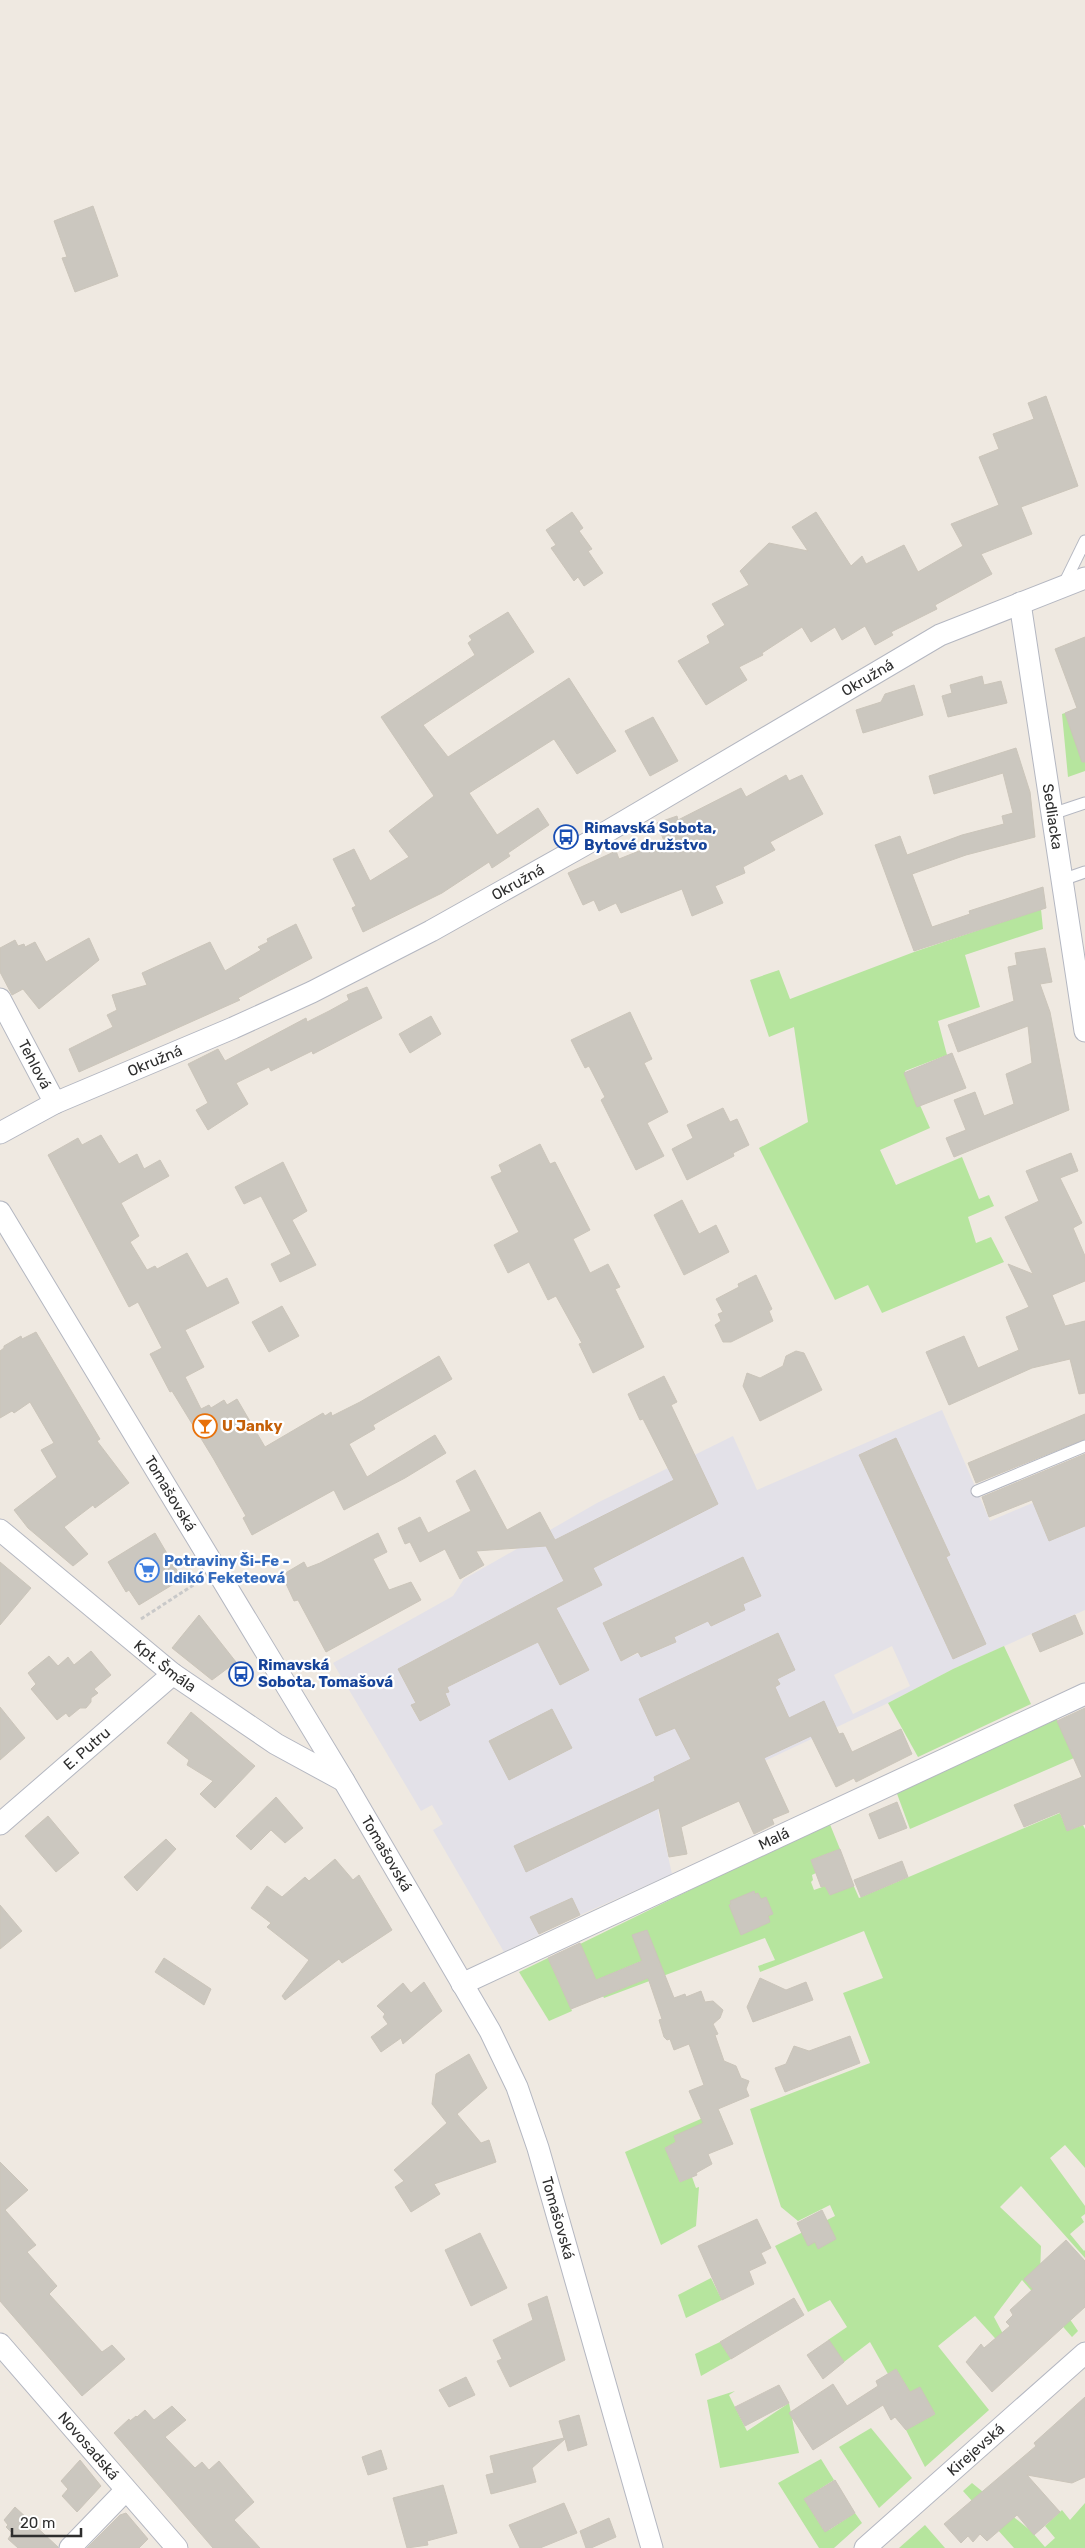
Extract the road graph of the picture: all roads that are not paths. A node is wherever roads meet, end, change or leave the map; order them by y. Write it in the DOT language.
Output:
graph roads {
  1 [pos="1085,541"];
  2 [pos="1085,578"];
  3 [pos="1063,586"];
  4 [pos="1020,603"];
  5 [pos="1085,803"];
  6 [pos="1052,814"];
  7 [pos="1085,872"];
  8 [pos="1062,880"];
  9 [pos="0,999"];
  10 [pos="1085,1031"];
  11 [pos="55,1103"];
  12 [pos="0,1133"];
  13 [pos="0,1212"];
  14 [pos="1085,1446"];
  15 [pos="977,1491"];
  16 [pos="0,1530"];
  17 [pos="173,1674"];
  18 [pos="1085,1694"];
  19 [pos="344,1781"];
  20 [pos="0,1824"];
  21 [pos="462,1984"];
  22 [pos="0,2344"];
  23 [pos="1085,2353"];
  24 [pos="126,2490"];
  25 [pos="70,2548"];
  26 [pos="177,2548"];
  27 [pos="652,2548"];
  28 [pos="865,2548"];
  1 -- 3 [label="lane"];
  2 -- 3 [label="street, Okružná"];
  3 -- 4 [label="street, Okružná"];
  4 -- 6 [label="street, Sedliacka"];
  4 -- 11 [label="street, Okružná"];
  5 -- 6 [label="lane"];
  6 -- 8 [label="street, Sedliacka"];
  7 -- 8 [label="lane"];
  8 -- 10 [label="street, Sedliacka"];
  9 -- 11 [label="street, Tehlová"];
  11 -- 12 [label="street, Okružná"];
  13 -- 19 [label="street, Tomašovská"];
  14 -- 15 [label="lane"];
  16 -- 17 [label="street, Kpt. Šmála"];
  17 -- 19 [label="street, Kpt. Šmála"];
  17 -- 20 [label="street, E. Putru"];
  18 -- 21 [label="street, Malá"];
  19 -- 21 [label="street, Tomašovská"];
  21 -- 27 [label="street, Tomašovská"];
  22 -- 24 [label="street, Novosadská"];
  23 -- 28 [label="street, Kirejevská"];
  24 -- 25 [label="street"];
  24 -- 26 [label="street, Novosadská"];
}
